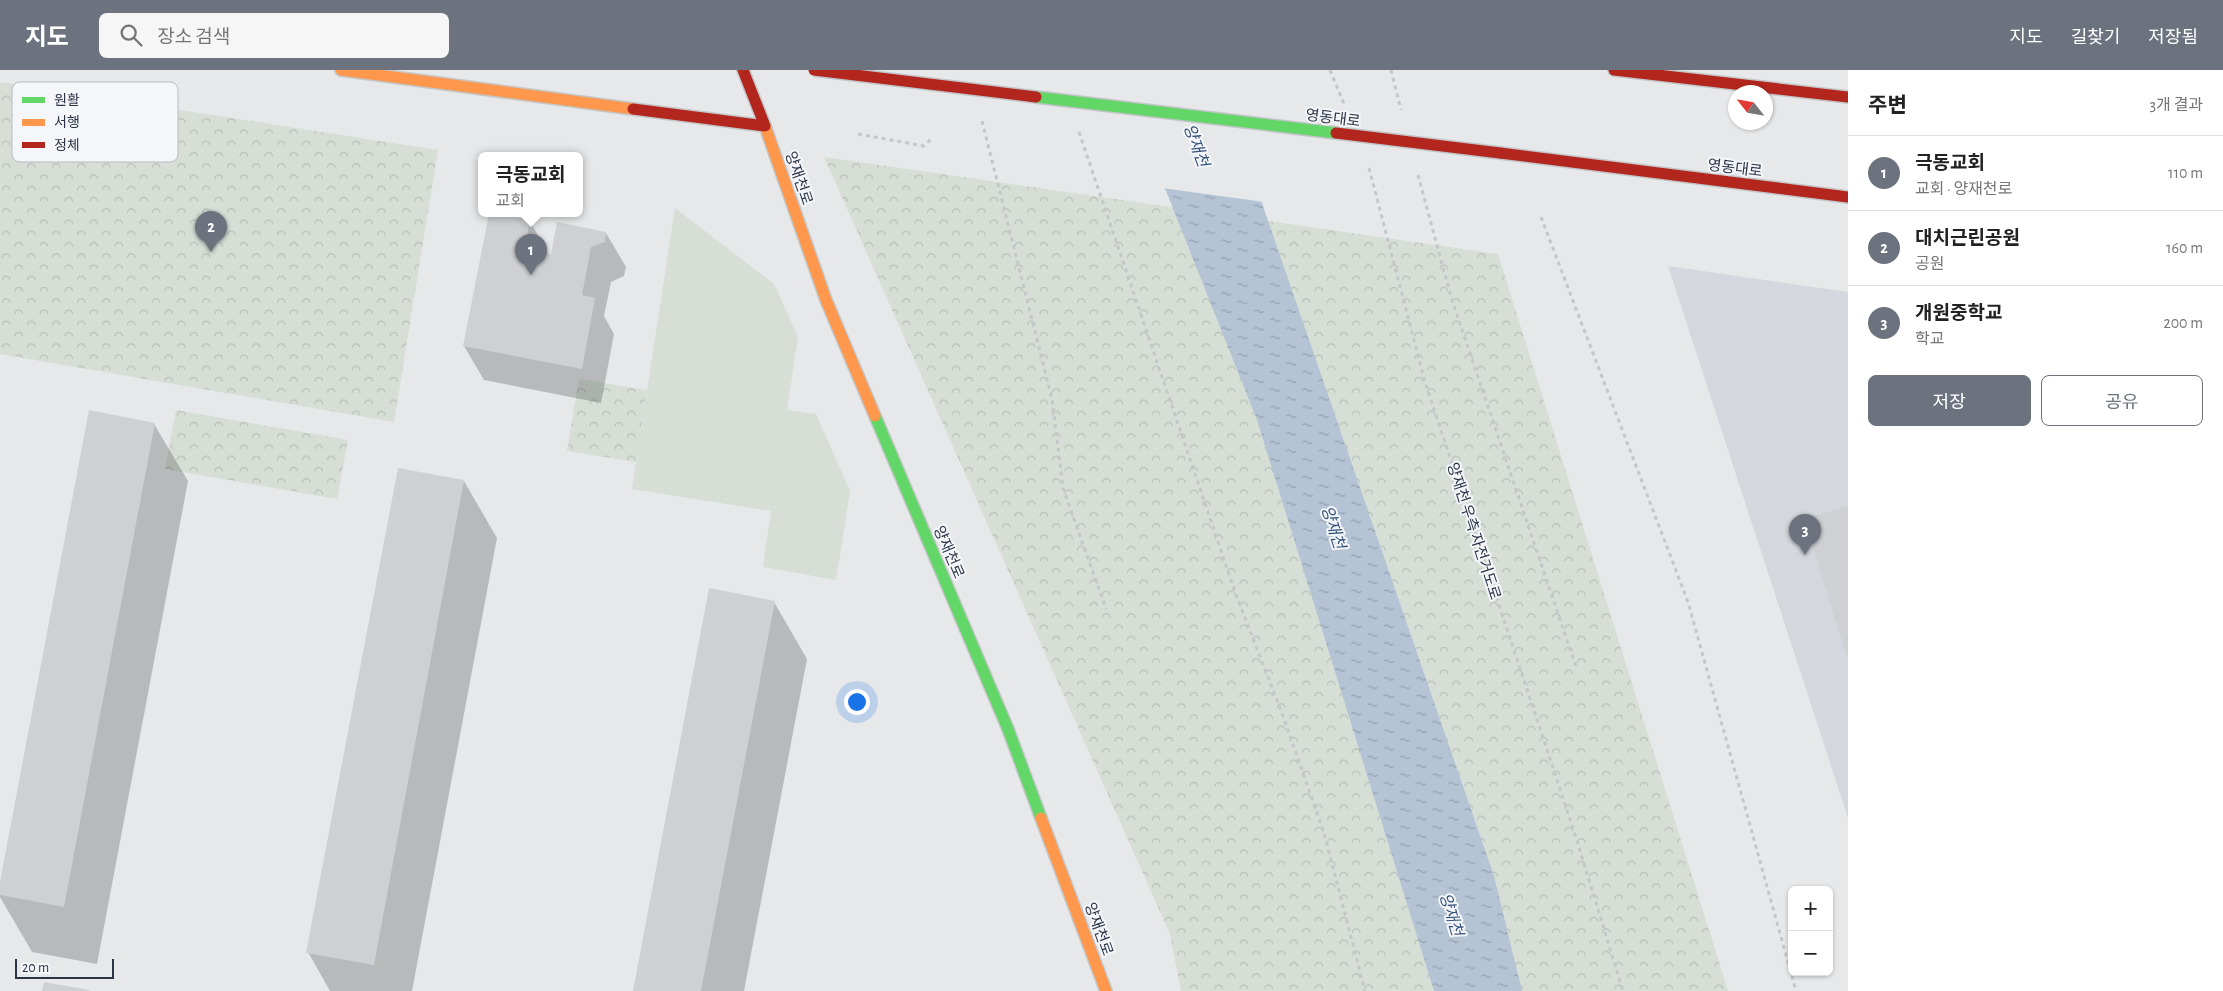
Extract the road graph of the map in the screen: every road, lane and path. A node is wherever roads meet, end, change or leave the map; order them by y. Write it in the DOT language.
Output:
graph roads {
  1 [pos="341,70"];
  2 [pos="743,70"];
  3 [pos="814,70"];
  4 [pos="1330,70"];
  5 [pos="1391,70"];
  6 [pos="1614,70"];
  7 [pos="1848,97"];
  8 [pos="1344,105"];
  9 [pos="1403,117"];
  10 [pos="981,118"];
  11 [pos="1077,124"];
  12 [pos="765,126"];
  13 [pos="858,134"];
  14 [pos="932,138"];
  15 [pos="1368,166"];
  16 [pos="1418,174"];
  17 [pos="1848,197"];
  18 [pos="1540,217"];
  19 [pos="1106,609"];
  20 [pos="1576,667"];
  21 [pos="1106,991"];
  22 [pos="1365,991"];
  23 [pos="1623,991"];
  24 [pos="1796,991"];
  1 -- 12 [label="main road"];
  2 -- 12 [label="main road, 양재천로"];
  3 -- 17 [label="main road, 영동대로, bridge"];
  4 -- 8 [label="path"];
  5 -- 9 [label="path"];
  6 -- 7 [label="main road"];
  10 -- 19 [label="path"];
  11 -- 22 [label="path"];
  12 -- 21 [label="main road, 양재천로"];
  13 -- 14 [label="path"];
  15 -- 23 [label="path, 양재천 우측 자전거도로"];
  16 -- 20 [label="path"];
  18 -- 24 [label="path"];
}
